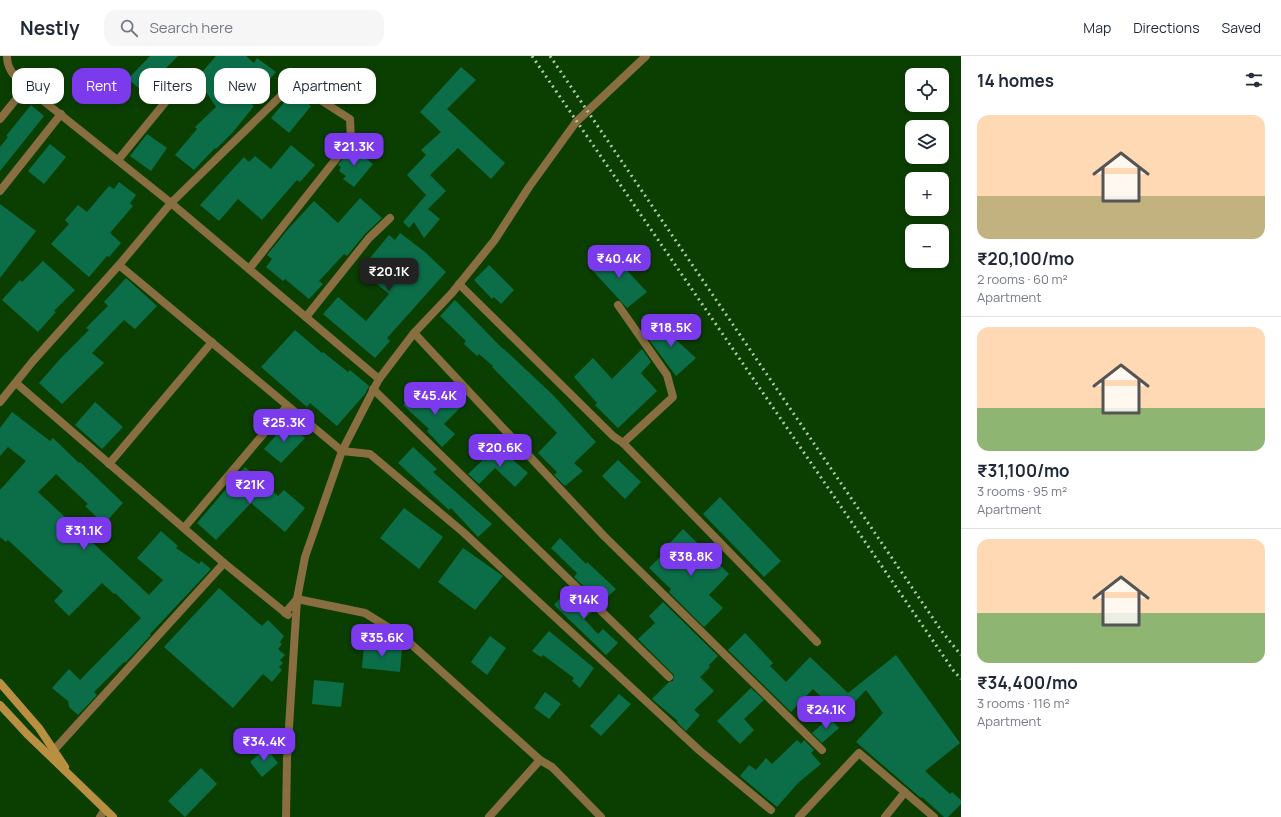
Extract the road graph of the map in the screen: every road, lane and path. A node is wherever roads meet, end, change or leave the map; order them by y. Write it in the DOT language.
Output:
graph roads {
  1 [pos="7,56"];
  2 [pos="646,56"];
  3 [pos="12,73"];
  4 [pos="12,104"];
  5 [pos="48,104"];
  6 [pos="164,104"];
  7 [pos="61,114"];
  8 [pos="0,119"];
  9 [pos="118,160"];
  10 [pos="0,191"];
  11 [pos="171,203"];
  12 [pos="390,218"];
  13 [pos="119,265"];
  14 [pos="249,269"];
  15 [pos="459,284"];
  16 [pos="618,305"];
  17 [pos="306,318"];
  18 [pos="414,333"];
  19 [pos="212,342"];
  20 [pos="378,379"];
  21 [pos="16,383"];
  22 [pos="373,389"];
  23 [pos="0,402"];
  24 [pos="287,406"];
  25 [pos="623,443"];
  26 [pos="342,451"];
  27 [pos="110,464"];
  28 [pos="184,528"];
  29 [pos="224,563"];
  30 [pos="297,599"];
  31 [pos="285,612"];
  32 [pos="295,621"];
  33 [pos="817,642"];
  34 [pos="669,677"];
  35 [pos="0,683"];
  36 [pos="0,705"];
  37 [pos="54,750"];
  38 [pos="822,750"];
  39 [pos="540,760"];
  40 [pos="75,781"];
  41 [pos="905,792"];
  42 [pos="105,809"];
  43 [pos="771,810"];
  44 [pos="802,816"];
  45 [pos="100,817"];
  46 [pos="113,817"];
  47 [pos="286,817"];
  48 [pos="489,817"];
  49 [pos="601,817"];
  50 [pos="885,817"];
  51 [pos="934,817"];
  1 -- 3 [label="street"];
  2 -- 15 [label="street"];
  4 -- 8 [label="street"];
  5 -- 7 [label="street"];
  6 -- 9 [label="street"];
  7 -- 9 [label="street"];
  7 -- 10 [label="street"];
  9 -- 11 [label="street"];
  11 -- 13 [label="street"];
  11 -- 14 [label="street"];
  11 -- 14 [label="street"];
  12 -- 17 [label="street"];
  13 -- 19 [label="street"];
  13 -- 21 [label="street"];
  14 -- 17 [label="street"];
  15 -- 18 [label="street"];
  15 -- 25 [label="street"];
  16 -- 25 [label="street"];
  17 -- 20 [label="street"];
  18 -- 20 [label="street"];
  18 -- 38 [label="street"];
  19 -- 24 [label="street"];
  19 -- 27 [label="street"];
  20 -- 22 [label="street"];
  21 -- 23 [label="street"];
  21 -- 27 [label="street"];
  22 -- 26 [label="street"];
  22 -- 34 [label="street"];
  24 -- 26 [label="street"];
  24 -- 28 [label="street"];
  25 -- 33 [label="street"];
  26 -- 30 [label="street"];
  26 -- 43 [label="street"];
  27 -- 28 [label="street"];
  28 -- 29 [label="street"];
  29 -- 31 [label="street"];
  29 -- 37 [label="street"];
  30 -- 31 [label="street"];
  30 -- 32 [label="street"];
  30 -- 39 [label="street"];
  31 -- 32 [label="street"];
  32 -- 47 [label="street"];
  35 -- 37 [label="main road"];
  36 -- 40 [label="main road"];
  37 -- 40 [label="main road"];
  39 -- 48 [label="street"];
  39 -- 49 [label="street"];
  40 -- 42 [label="main road"];
  41 -- 44 [label="street"];
  41 -- 50 [label="street"];
  41 -- 51 [label="street"];
  42 -- 45 [label="street"];
  42 -- 46 [label="main road"];
}
